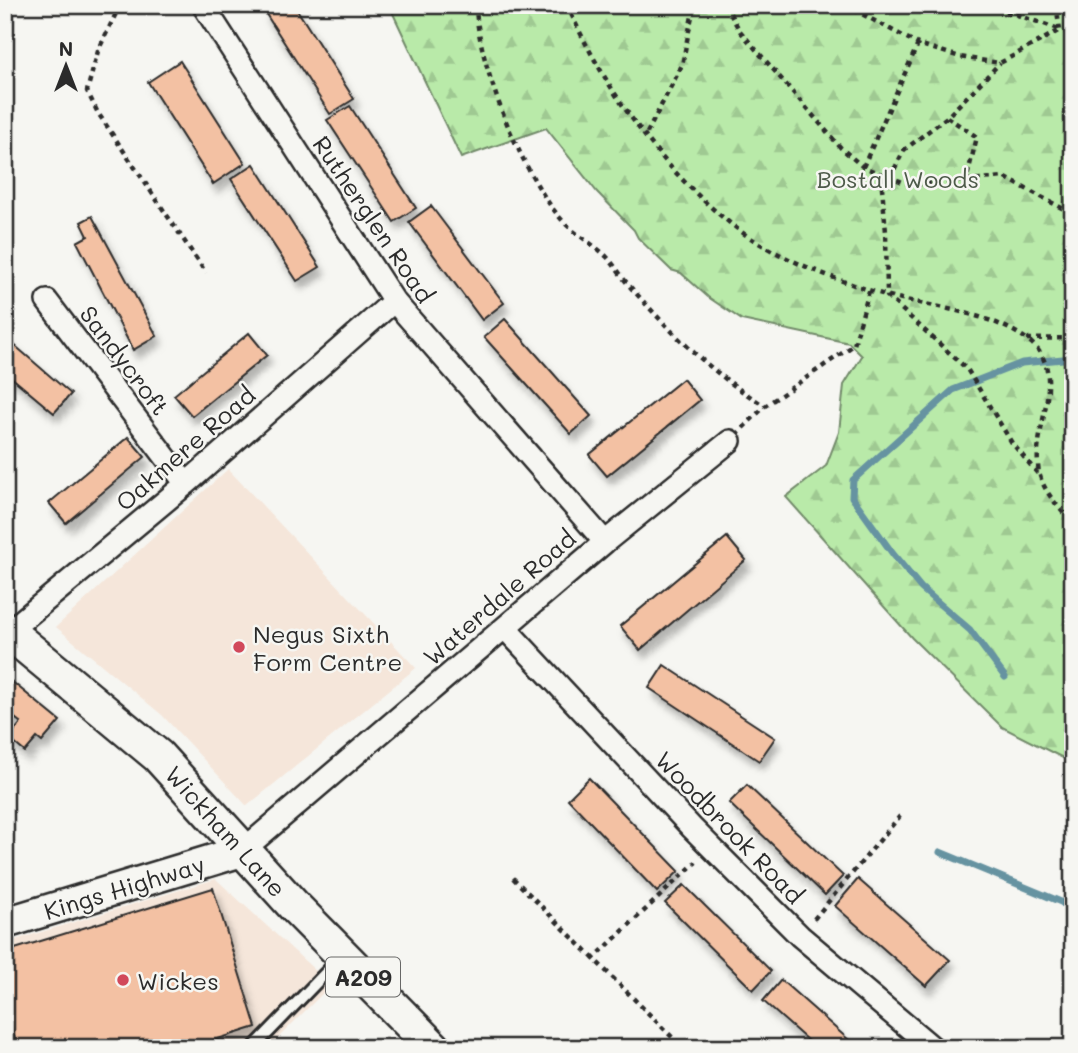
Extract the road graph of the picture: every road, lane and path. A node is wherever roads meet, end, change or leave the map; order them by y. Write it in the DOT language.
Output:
graph roads {
  1 [pos="120,5"];
  2 [pos="203,5"];
  3 [pos="476,5"];
  4 [pos="567,5"];
  5 [pos="709,5"];
  6 [pos="725,5"];
  7 [pos="845,5"];
  8 [pos="987,5"];
  9 [pos="1056,5"];
  10 [pos="1060,30"];
  11 [pos="1073,35"];
  12 [pos="918,44"];
  13 [pos="1000,62"];
  14 [pos="947,117"];
  15 [pos="648,133"];
  16 [pos="863,167"];
  17 [pos="881,176"];
  18 [pos="890,178"];
  19 [pos="965,181"];
  20 [pos="1073,214"];
  21 [pos="206,273"];
  22 [pos="869,291"];
  23 [pos="887,296"];
  24 [pos="47,301"];
  25 [pos="394,301"];
  26 [pos="1073,338"];
  27 [pos="1026,339"];
  28 [pos="765,407"];
  29 [pos="730,441"];
  30 [pos="1039,475"];
  31 [pos="186,484"];
  32 [pos="1073,525"];
  33 [pos="605,541"];
  34 [pos="505,628"];
  35 [pos="7,631"];
  36 [pos="901,816"];
  37 [pos="712,847"];
  38 [pos="242,851"];
  39 [pos="513,878"];
  40 [pos="5,923"];
  41 [pos="800,936"];
  42 [pos="342,956"];
  43 [pos="592,960"];
  44 [pos="253,1048"];
  45 [pos="433,1048"];
  46 [pos="684,1048"];
  47 [pos="933,1048"];
  1 -- 21 [label="path"];
  2 -- 25 [label="street, Rutherglen Road"];
  3 -- 28 [label="path"];
  4 -- 22 [label="path"];
  5 -- 15 [label="path"];
  6 -- 16 [label="path"];
  7 -- 12 [label="path"];
  8 -- 10 [label="path"];
  9 -- 10 [label="path"];
  10 -- 11 [label="path"];
  10 -- 13 [label="path"];
  12 -- 13 [label="path"];
  12 -- 16 [label="path"];
  13 -- 14 [label="path"];
  14 -- 18 [label="path"];
  14 -- 19 [label="path"];
  16 -- 17 [label="path"];
  17 -- 18 [label="path"];
  17 -- 23 [label="path"];
  18 -- 19 [label="path"];
  19 -- 20 [label="path"];
  22 -- 23 [label="path"];
  22 -- 28 [label="path"];
  23 -- 27 [label="path"];
  23 -- 30 [label="path"];
  24 -- 31 [label="street, Sandycroft"];
  25 -- 31 [label="street, Oakmere Road"];
  25 -- 33 [label="street, Rutherglen Road"];
  26 -- 27 [label="path"];
  27 -- 30 [label="path"];
  28 -- 29 [label="path"];
  29 -- 33 [label="street, Waterdale Road"];
  30 -- 32 [label="path"];
  31 -- 35 [label="street, Oakmere Road"];
  33 -- 34 [label="street, Waterdale Road"];
  34 -- 37 [label="street, Woodbrook Road"];
  34 -- 38 [label="street, Waterdale Road"];
  35 -- 38 [label="main road, Wickham Lane / A209"];
  36 -- 41 [label="path"];
  37 -- 41 [label="street, Woodbrook Road"];
  37 -- 43 [label="path"];
  38 -- 40 [label="street, Kings Highway"];
  38 -- 42 [label="main road, Wickham Lane / A209"];
  39 -- 43 [label="path"];
  41 -- 47 [label="street, Woodbrook Road"];
  42 -- 44 [label="lane"];
  42 -- 45 [label="main road, Wickham Lane / A209"];
  43 -- 46 [label="path"];
}
